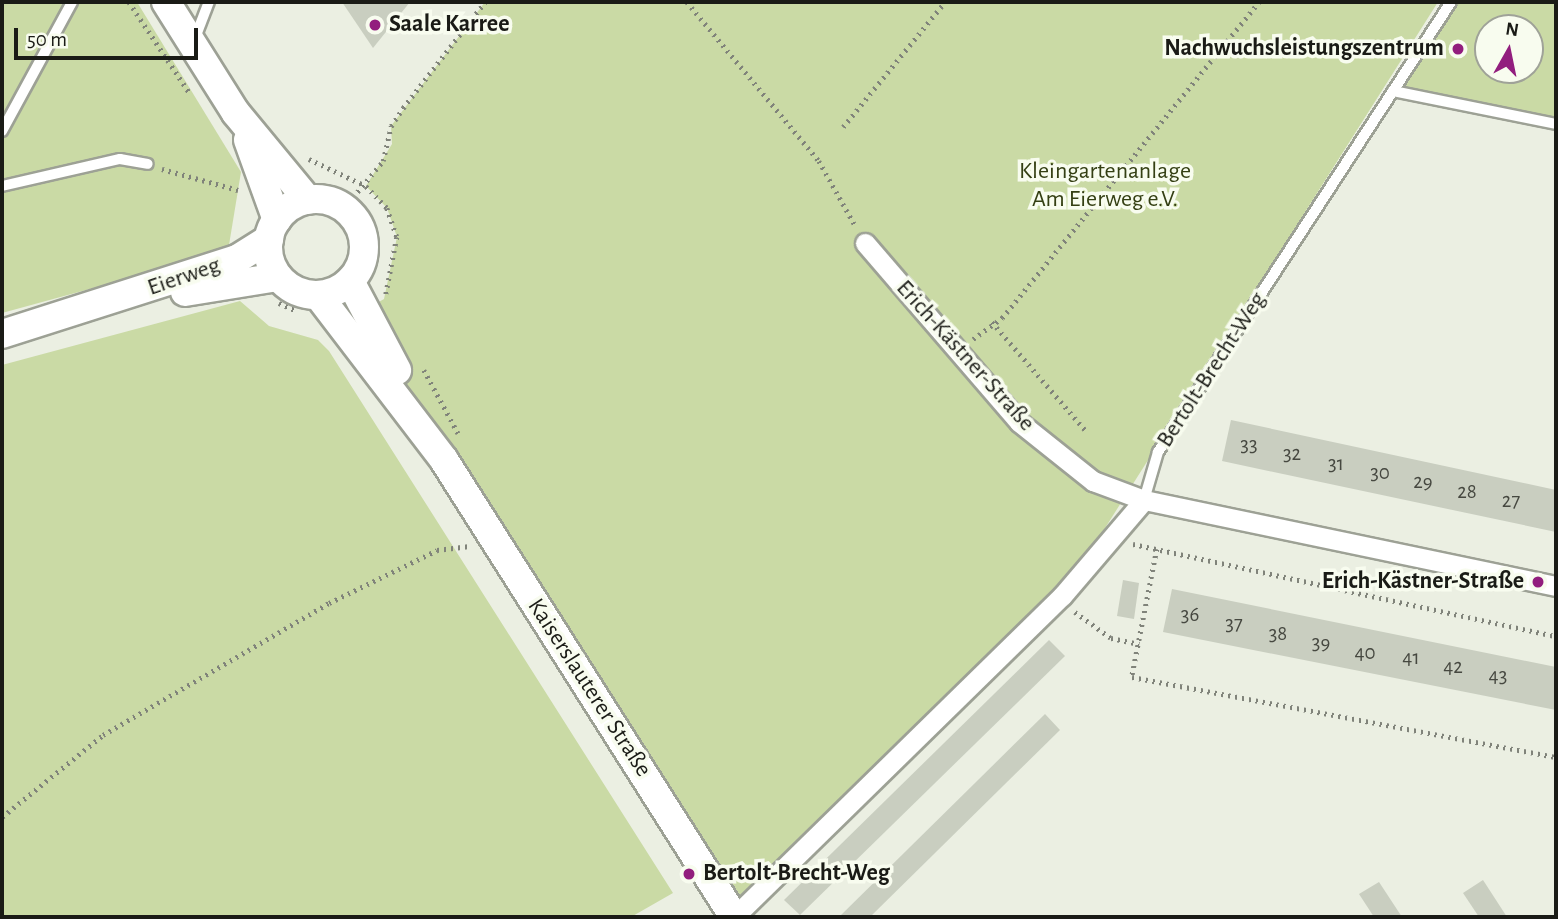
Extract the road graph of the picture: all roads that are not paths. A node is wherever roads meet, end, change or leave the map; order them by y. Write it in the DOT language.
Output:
graph roads {
  1 [pos="72,2"];
  2 [pos="166,2"];
  3 [pos="209,2"];
  4 [pos="1451,2"];
  5 [pos="193,45"];
  6 [pos="1393,91"];
  7 [pos="236,113"];
  8 [pos="1556,124"];
  9 [pos="2,131"];
  10 [pos="148,164"];
  11 [pos="2,186"];
  12 [pos="308,200"];
  13 [pos="273,229"];
  14 [pos="866,243"];
  15 [pos="278,277"];
  16 [pos="350,281"];
  17 [pos="318,295"];
  18 [pos="96,307"];
  19 [pos="2,334"];
  20 [pos="453,449"];
  21 [pos="1144,500"];
  22 [pos="1556,586"];
  23 [pos="734,917"];
  1 -- 9 [label="lane"];
  2 -- 5 [label="street"];
  3 -- 5 [label="lane"];
  4 -- 6 [label="lane, Bertolt-Brecht-Weg"];
  5 -- 7 [label="street"];
  6 -- 8 [label="lane"];
  6 -- 21 [label="lane, Bertolt-Brecht-Weg"];
  7 -- 12 [label="street"];
  7 -- 13 [label="street"];
  10 -- 11 [label="lane"];
  12 -- 13 [label="street"];
  12 -- 16 [label="street"];
  13 -- 15 [label="street"];
  13 -- 18 [label="street, Eierweg"];
  14 -- 21 [label="street, Erich-Kästner-Straße"];
  15 -- 17 [label="street"];
  15 -- 18 [label="street, Eierweg"];
  16 -- 17 [label="street"];
  16 -- 20 [label="street, Kaiserslauterer Straße"];
  17 -- 20 [label="street, Kaiserslauterer Straße"];
  18 -- 19 [label="street, Eierweg"];
  20 -- 23 [label="street, Kaiserslauterer Straße"];
  21 -- 22 [label="street, Erich-Kästner-Straße"];
  21 -- 23 [label="street, Bertolt-Brecht-Weg"];
}
